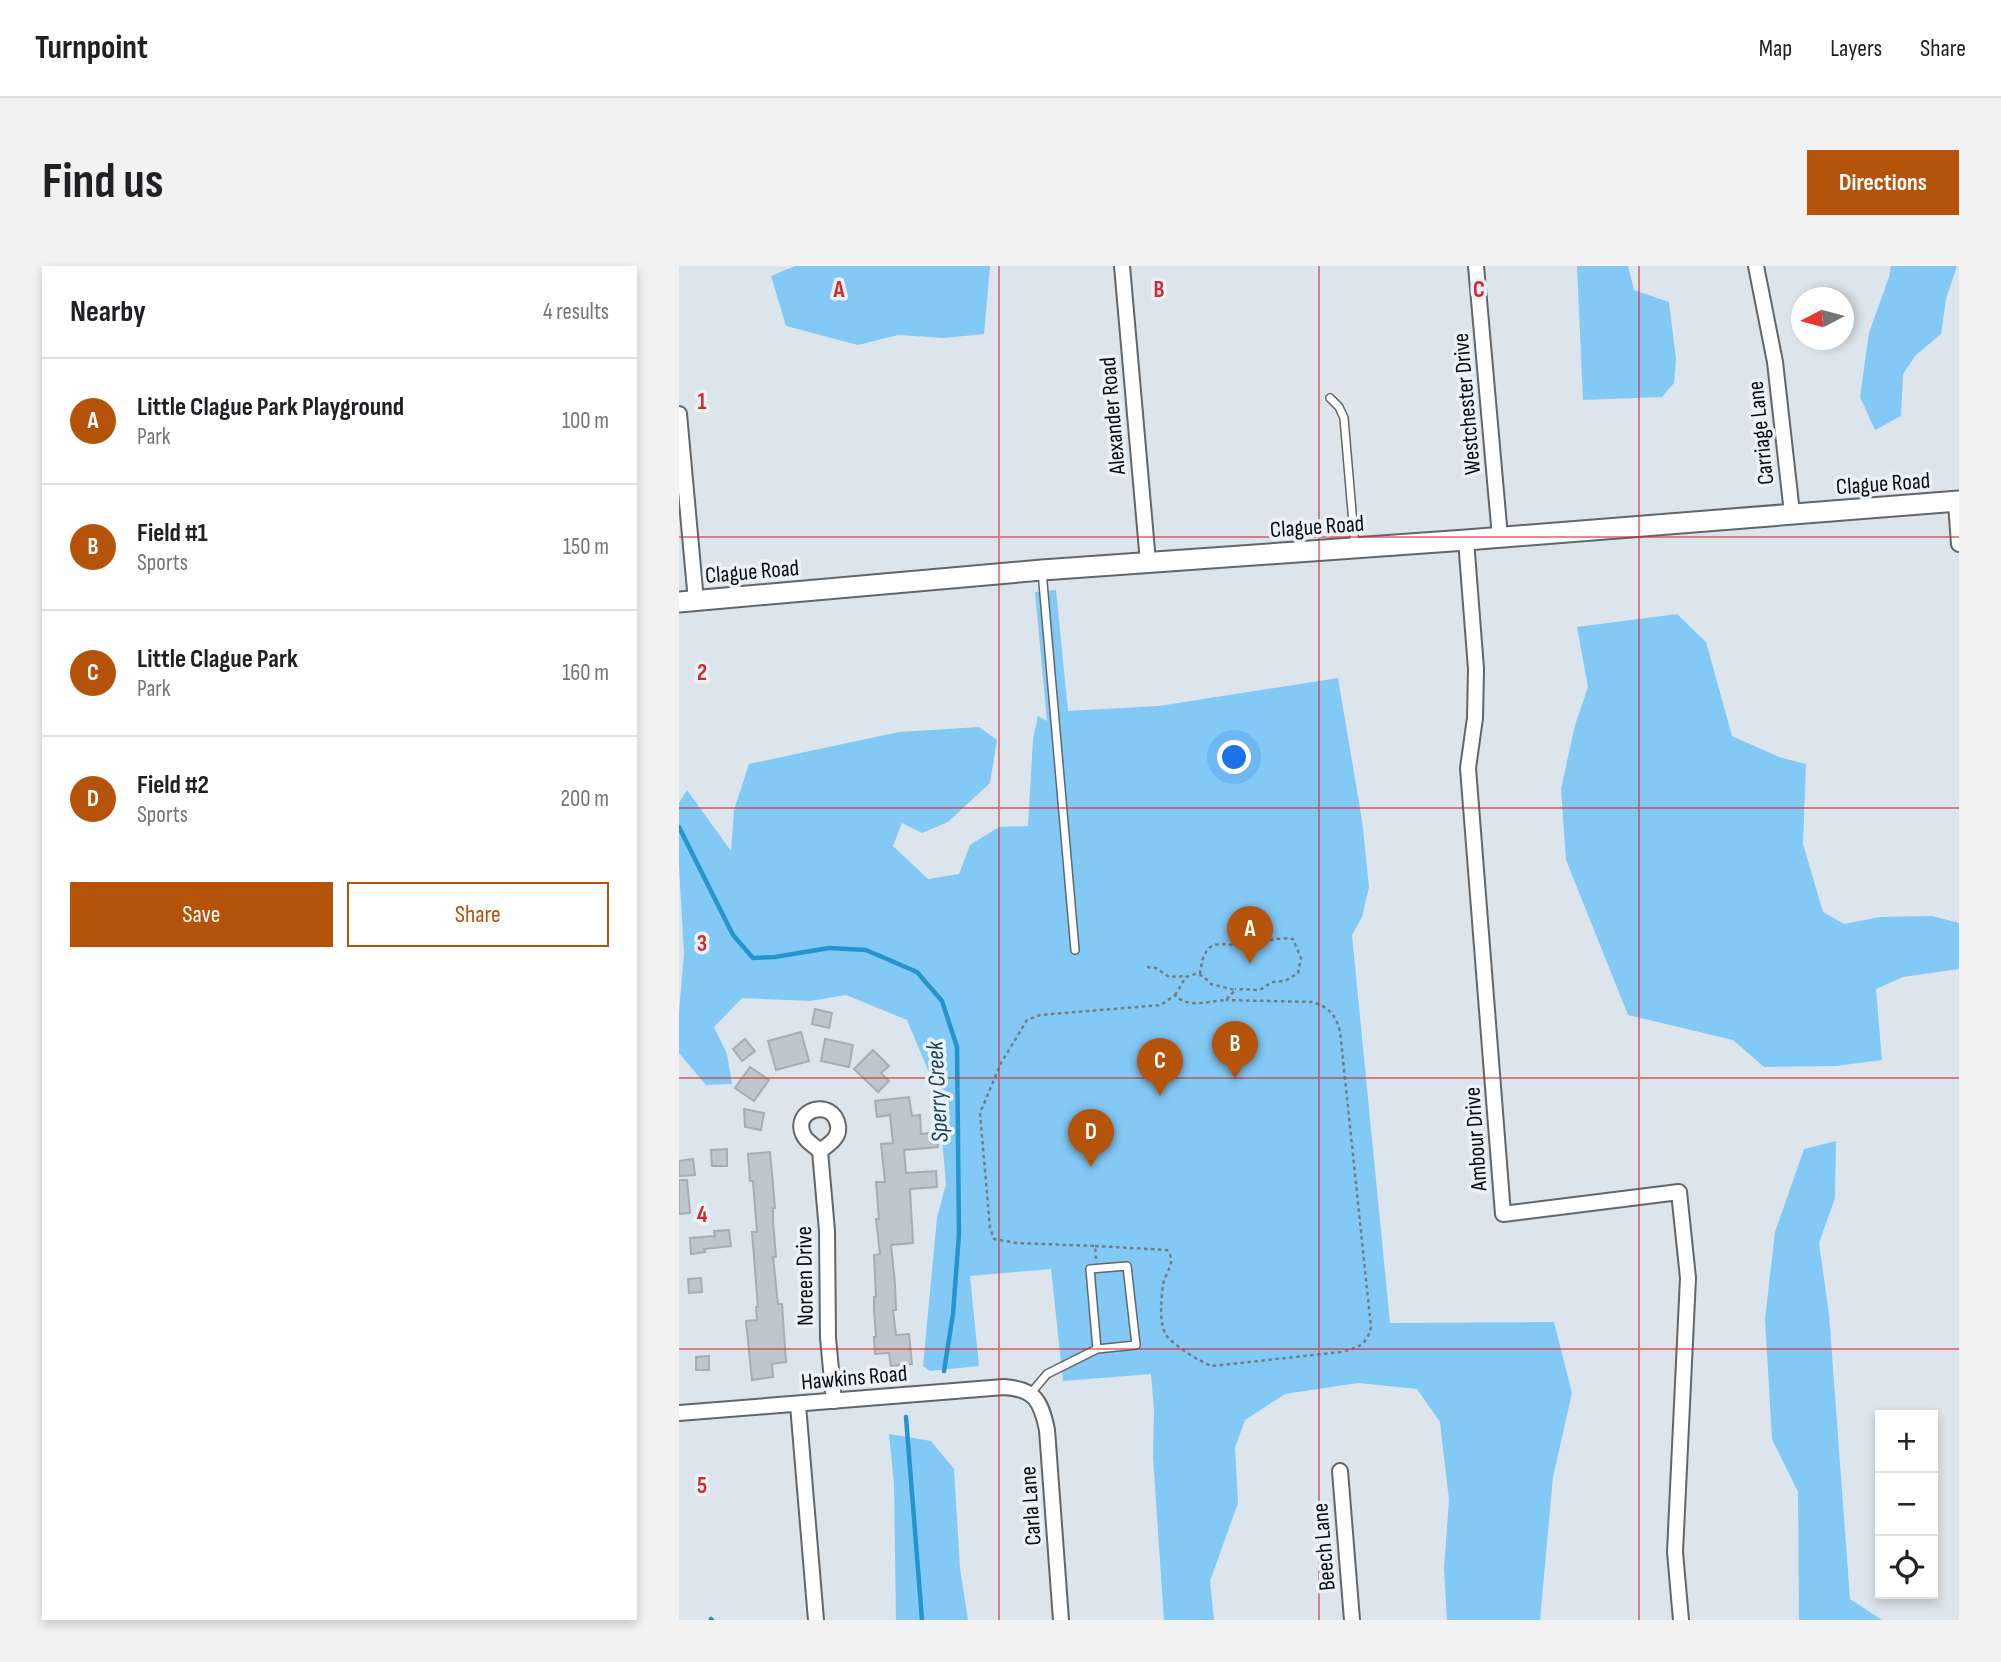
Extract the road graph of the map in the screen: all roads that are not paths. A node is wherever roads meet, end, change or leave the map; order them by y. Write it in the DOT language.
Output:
graph roads {
  1 [pos="1122,266"];
  2 [pos="1476,266"];
  3 [pos="1756,266"];
  4 [pos="1330,398"];
  5 [pos="679,414"];
  6 [pos="1957,502"];
  7 [pos="1792,513"];
  8 [pos="1500,537"];
  9 [pos="1466,540"];
  10 [pos="1959,544"];
  11 [pos="1356,547"];
  12 [pos="1148,562"];
  13 [pos="1042,570"];
  14 [pos="687,602"];
  15 [pos="1075,950"];
  16 [pos="820,1150"];
  17 [pos="1097,1349"];
  18 [pos="1031,1393"];
  19 [pos="834,1401"];
  20 [pos="798,1405"];
  21 [pos="679,1413"];
  22 [pos="1340,1471"];
  23 [pos="816,1620"];
  24 [pos="1061,1620"];
  25 [pos="1352,1620"];
  26 [pos="1681,1620"];
  1 -- 12 [label="street, Alexander Road"];
  2 -- 8 [label="street, Westchester Drive"];
  3 -- 7 [label="street, Carriage Lane"];
  4 -- 11 [label="lane"];
  5 -- 14 [label="street"];
  6 -- 7 [label="main road, Clague Road"];
  6 -- 10 [label="street"];
  7 -- 8 [label="main road, Clague Road"];
  8 -- 9 [label="main road, Clague Road"];
  9 -- 11 [label="main road, Clague Road"];
  9 -- 26 [label="street, Ambour Drive"];
  11 -- 12 [label="main road, Clague Road"];
  12 -- 13 [label="main road, Clague Road"];
  13 -- 14 [label="main road, Clague Road"];
  13 -- 15 [label="lane"];
  16 -- 19 [label="street, Noreen Drive"];
  17 -- 17 [label="lane"];
  17 -- 18 [label="lane"];
  18 -- 19 [label="street, Hawkins Road"];
  18 -- 24 [label="street, Carla Lane"];
  19 -- 20 [label="street, Hawkins Road"];
  20 -- 21 [label="street, Hawkins Road"];
  20 -- 23 [label="street"];
  22 -- 25 [label="street, Beech Lane"];
}
